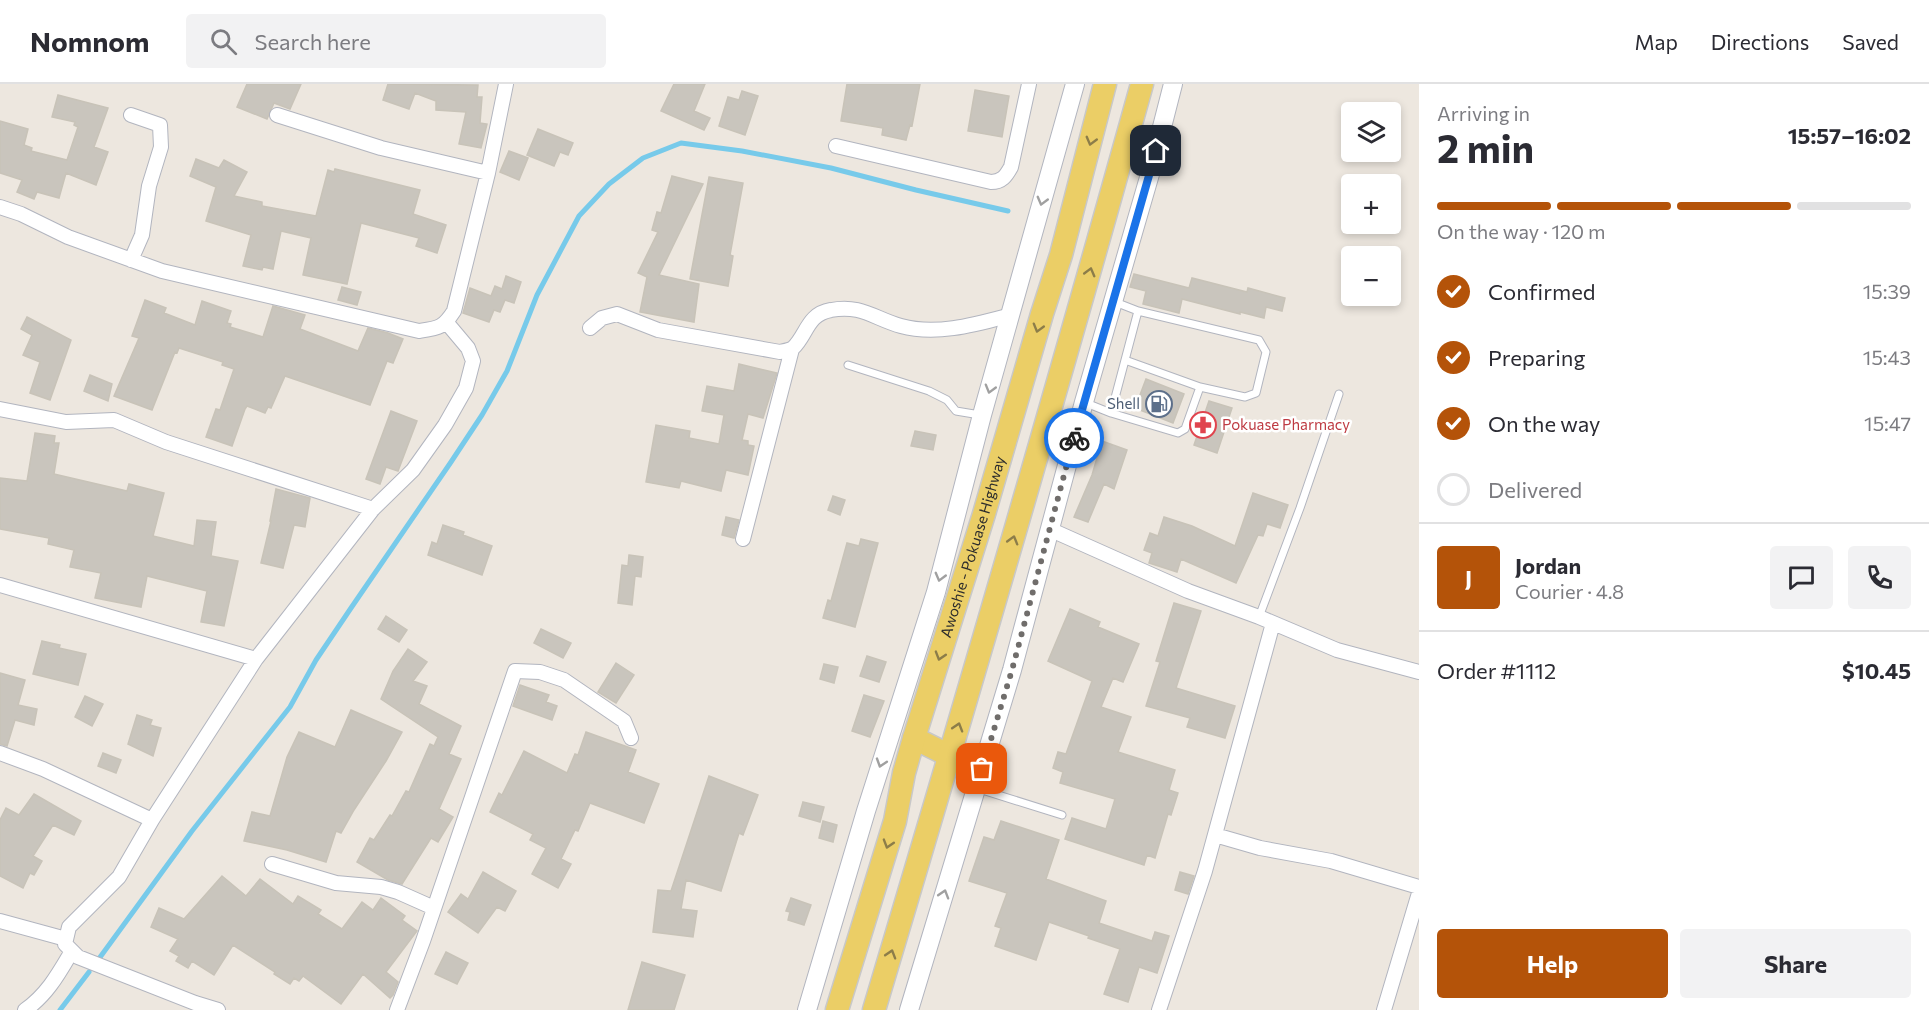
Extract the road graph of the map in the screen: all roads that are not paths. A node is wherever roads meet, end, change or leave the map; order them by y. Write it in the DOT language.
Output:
graph roads {
  1 [pos="506,84"];
  2 [pos="1029,84"];
  3 [pos="1075,84"];
  4 [pos="1105,84"];
  5 [pos="1142,84"];
  6 [pos="1173,84"];
  7 [pos="131,115"];
  8 [pos="277,115"];
  9 [pos="836,146"];
  10 [pos="488,173"];
  11 [pos="0,207"];
  12 [pos="131,260"];
  13 [pos="1113,301"];
  14 [pos="1138,311"];
  15 [pos="1011,315"];
  16 [pos="447,323"];
  17 [pos="590,328"];
  18 [pos="792,349"];
  19 [pos="1125,360"];
  20 [pos="848,365"];
  21 [pos="1200,387"];
  22 [pos="1339,394"];
  23 [pos="1084,402"];
  24 [pos="0,409"];
  25 [pos="1112,413"];
  26 [pos="982,416"];
  27 [pos="373,509"];
  28 [pos="1049,529"];
  29 [pos="743,539"];
  30 [pos="0,585"];
  31 [pos="1259,617"];
  32 [pos="1273,623"];
  33 [pos="256,659"];
  34 [pos="1419,672"];
  35 [pos="631,738"];
  36 [pos="914,738"];
  37 [pos="0,753"];
  38 [pos="950,756"];
  39 [pos="976,788"];
  40 [pos="1062,814"];
  41 [pos="152,820"];
  42 [pos="1215,835"];
  43 [pos="272,864"];
  44 [pos="1419,887"];
  45 [pos="1419,893"];
  46 [pos="434,908"];
  47 [pos="0,921"];
  48 [pos="69,945"];
  49 [pos="194,1007"];
  50 [pos="25,1010"];
  51 [pos="218,1010"];
  52 [pos="397,1010"];
  53 [pos="807,1010"];
  54 [pos="837,1010"];
  55 [pos="874,1010"];
  56 [pos="909,1010"];
  57 [pos="1159,1010"];
  58 [pos="1384,1010"];
  1 -- 10 [label="street"];
  2 -- 9 [label="street"];
  3 -- 15 [label="street, one-way"];
  4 -- 36 [label="main road, Awoshie - Pokuase Highway, one-way"];
  38 -- 5 [label="main road, one-way"];
  6 -- 13 [label="street"];
  7 -- 12 [label="street"];
  8 -- 10 [label="street"];
  10 -- 16 [label="street"];
  11 -- 12 [label="street"];
  12 -- 16 [label="street"];
  13 -- 14 [label="lane"];
  13 -- 23 [label="street"];
  14 -- 19 [label="lane"];
  14 -- 21 [label="lane"];
  15 -- 18 [label="street"];
  15 -- 26 [label="street, one-way"];
  16 -- 27 [label="street"];
  17 -- 18 [label="street"];
  18 -- 29 [label="street"];
  19 -- 21 [label="lane"];
  19 -- 25 [label="lane"];
  20 -- 26 [label="lane"];
  21 -- 25 [label="lane"];
  22 -- 31 [label="lane"];
  23 -- 25 [label="lane"];
  23 -- 28 [label="street"];
  24 -- 27 [label="street"];
  26 -- 53 [label="street, one-way"];
  27 -- 33 [label="street"];
  28 -- 31 [label="street"];
  28 -- 39 [label="street"];
  30 -- 33 [label="street"];
  31 -- 32 [label="street"];
  32 -- 34 [label="street"];
  32 -- 42 [label="street"];
  33 -- 41 [label="street"];
  35 -- 46 [label="street"];
  36 -- 38 [label="main road"];
  36 -- 54 [label="main road, Awoshie - Pokuase Highway, one-way"];
  37 -- 41 [label="street"];
  55 -- 38 [label="main road, one-way"];
  39 -- 40 [label="lane"];
  56 -- 39 [label="street, one-way"];
  41 -- 48 [label="street"];
  42 -- 44 [label="street"];
  42 -- 57 [label="street"];
  43 -- 46 [label="street"];
  45 -- 58 [label="street"];
  46 -- 52 [label="street"];
  47 -- 48 [label="street"];
  48 -- 49 [label="street"];
  48 -- 50 [label="street"];
  49 -- 51 [label="street"];
}
